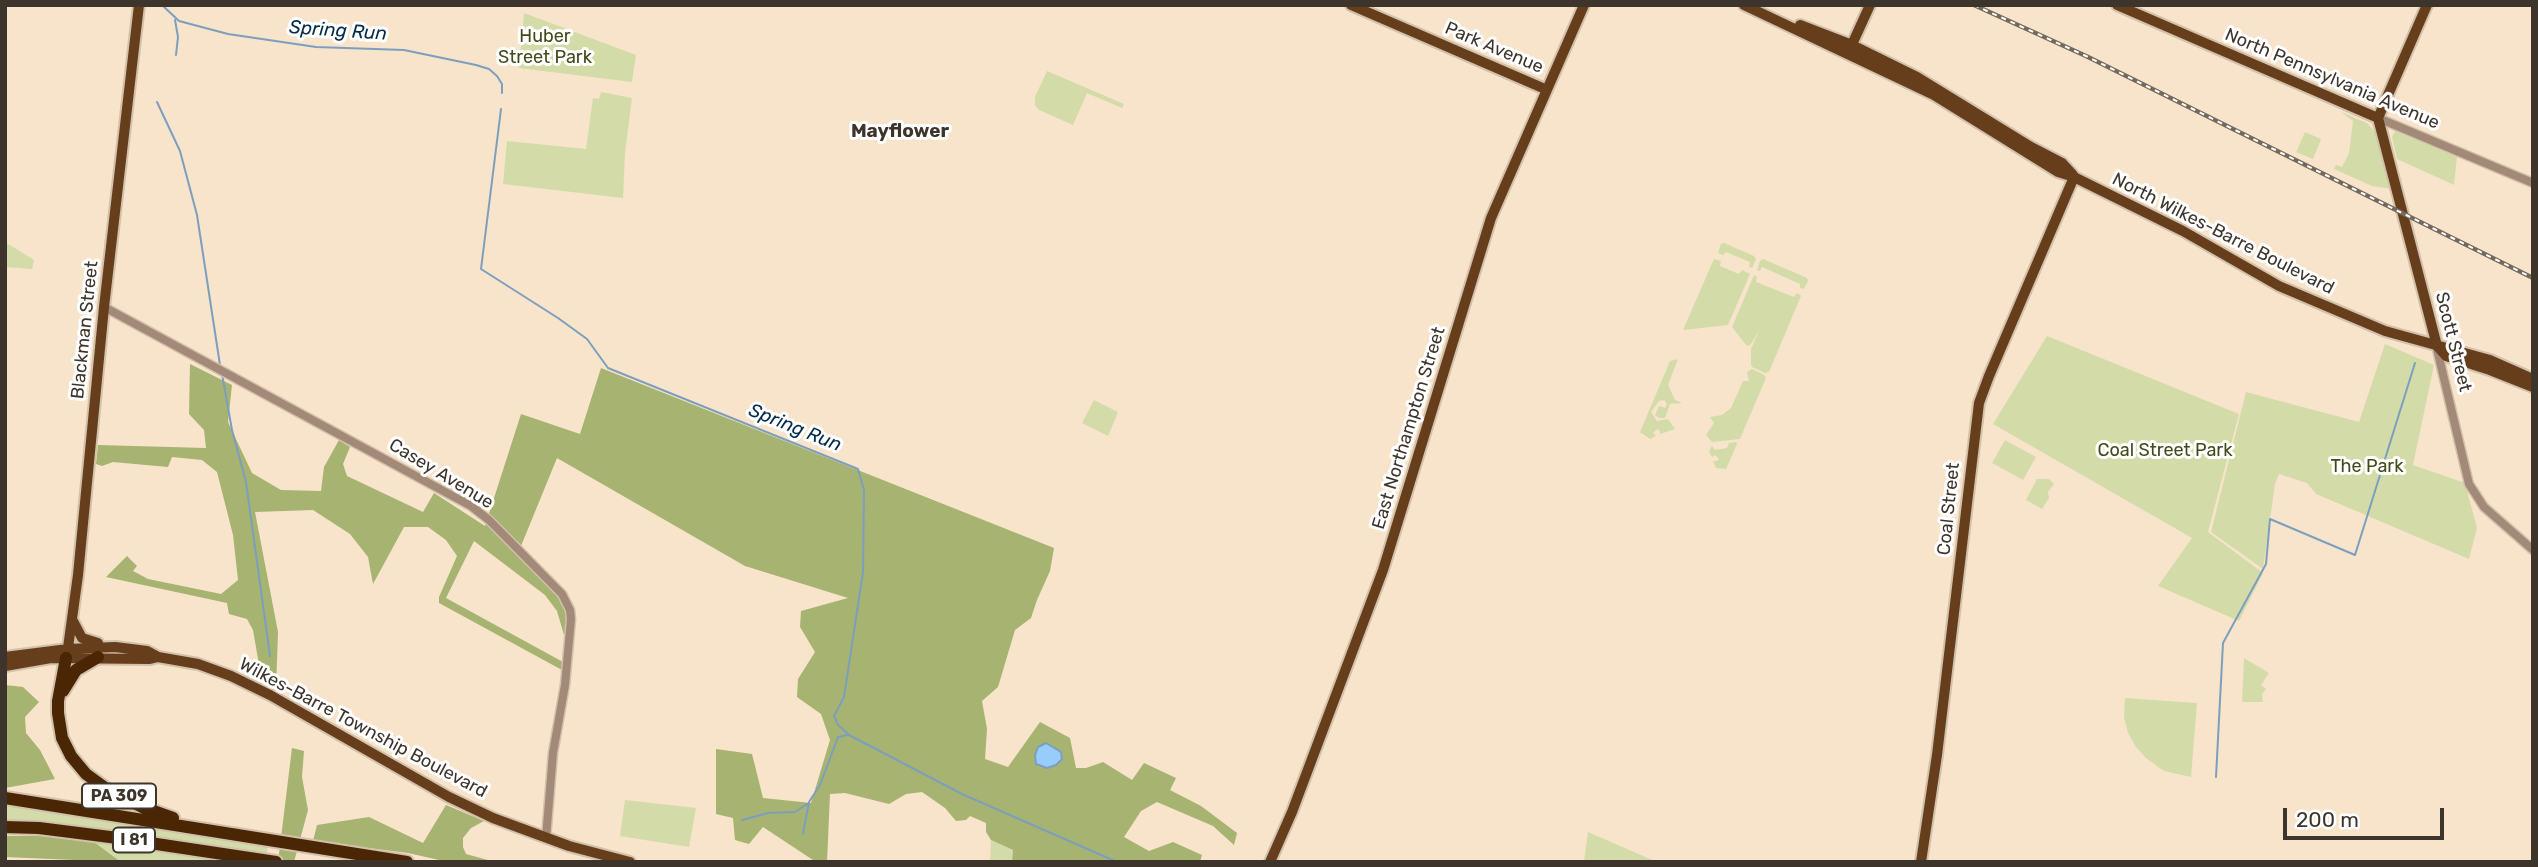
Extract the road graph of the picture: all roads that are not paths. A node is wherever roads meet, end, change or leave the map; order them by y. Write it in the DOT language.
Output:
graph roads {
  1 [pos="138,5"];
  2 [pos="1351,5"];
  3 [pos="1584,5"];
  4 [pos="1744,5"];
  5 [pos="1870,5"];
  6 [pos="2117,5"];
  7 [pos="2427,5"];
  8 [pos="1850,49"];
  9 [pos="1545,89"];
  10 [pos="2378,118"];
  11 [pos="2074,177"];
  12 [pos="2533,183"];
  13 [pos="104,307"];
  14 [pos="2437,346"];
  15 [pos="2533,379"];
  16 [pos="2533,387"];
  17 [pos="2533,550"];
  18 [pos="73,620"];
  19 [pos="114,647"];
  20 [pos="51,651"];
  21 [pos="67,653"];
  22 [pos="5,657"];
  23 [pos="98,657"];
  24 [pos="158,657"];
  25 [pos="5,666"];
  26 [pos="58,701"];
  27 [pos="5,798"];
  28 [pos="5,827"];
  29 [pos="234,834"];
  30 [pos="546,838"];
  31 [pos="276,862"];
  32 [pos="407,862"];
  33 [pos="630,862"];
  34 [pos="1270,862"];
  35 [pos="1922,862"];
  1 -- 13 [label="main road, Blackman Street"];
  2 -- 9 [label="main road, Park Avenue"];
  3 -- 9 [label="main road, East Northampton Street"];
  4 -- 8 [label="main road, North Wilkes-Barre Boulevard"];
  5 -- 8 [label="main road"];
  6 -- 10 [label="main road, North Pennsylvania Avenue"];
  7 -- 10 [label="main road"];
  8 -- 11 [label="main road, North Wilkes-Barre Boulevard"];
  9 -- 34 [label="main road, East Northampton Street"];
  10 -- 12 [label="street, North Pennsylvania Avenue"];
  10 -- 14 [label="main road, Scott Street"];
  11 -- 14 [label="main road, North Wilkes-Barre Boulevard"];
  11 -- 35 [label="main road, Coal Street"];
  13 -- 18 [label="main road, Blackman Street"];
  13 -- 30 [label="street, Casey Avenue"];
  14 -- 15 [label="main road"];
  14 -- 16 [label="main road"];
  14 -- 17 [label="street, Scott Street"];
  18 -- 19 [label="main road"];
  18 -- 20 [label="main road"];
  18 -- 21 [label="main road, Blackman Street"];
  19 -- 21 [label="main road, Wilkes-Barre Township Boulevard"];
  19 -- 24 [label="main road, Wilkes-Barre Township Boulevard"];
  20 -- 21 [label="main road, Wilkes-Barre Township Boulevard"];
  20 -- 22 [label="main road, Wilkes-Barre Township Boulevard"];
  21 -- 23 [label="main road, Wilkes-Barre Township Boulevard"];
  21 -- 25 [label="main road, Wilkes-Barre Township Boulevard"];
  21 -- 26 [label="highway, PA 309"];
  23 -- 24 [label="main road, Wilkes-Barre Township Boulevard"];
  23 -- 26 [label="highway"];
  24 -- 30 [label="main road, Wilkes-Barre Township Boulevard"];
  26 -- 29 [label="highway, PA 309"];
  27 -- 29 [label="highway, I 81"];
  28 -- 31 [label="highway, I 81"];
  29 -- 32 [label="highway, I 81"];
  30 -- 33 [label="main road, Wilkes-Barre Township Boulevard"];
}
